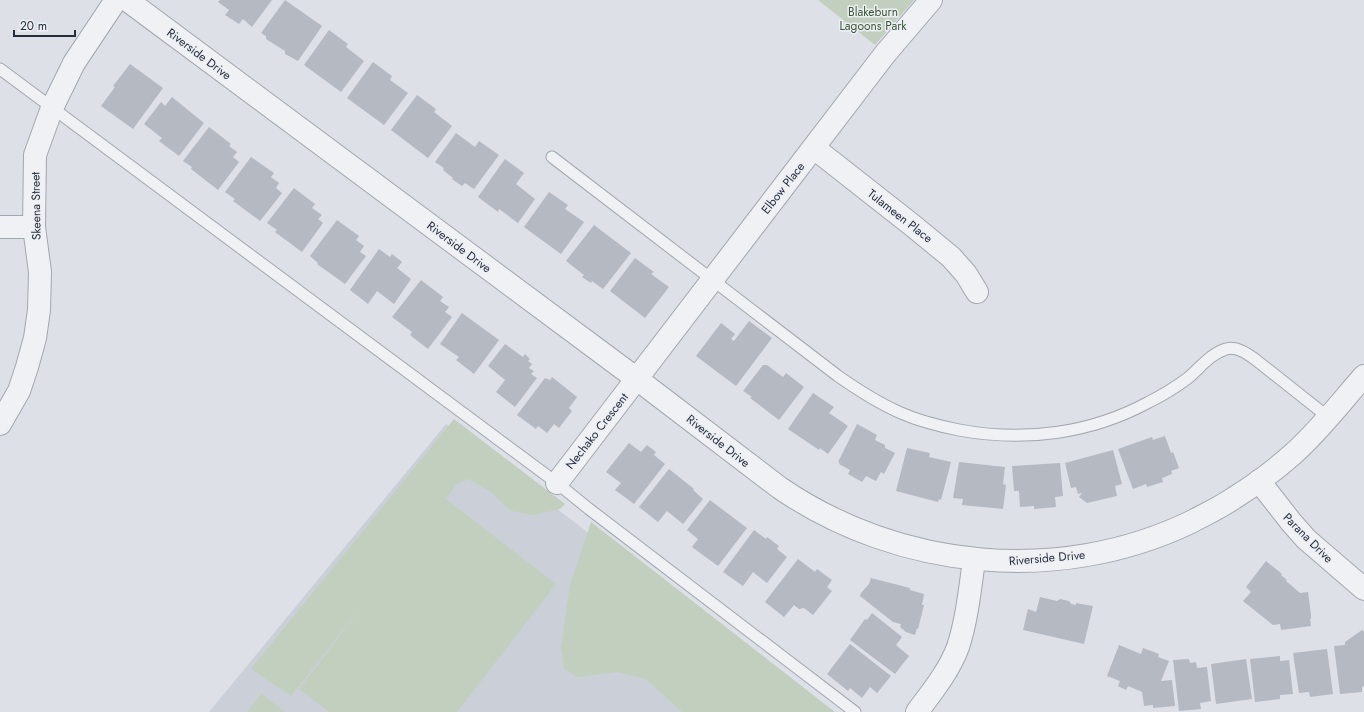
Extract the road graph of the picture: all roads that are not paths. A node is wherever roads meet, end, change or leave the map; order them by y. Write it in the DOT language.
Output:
graph roads {
  1 [pos="116,0"];
  2 [pos="126,0"];
  3 [pos="931,0"];
  4 [pos="0,69"];
  5 [pos="52,108"];
  6 [pos="814,148"];
  7 [pos="552,157"];
  8 [pos="0,227"];
  9 [pos="34,227"];
  10 [pos="712,279"];
  11 [pos="977,292"];
  12 [pos="1364,376"];
  13 [pos="637,379"];
  14 [pos="1328,417"];
  15 [pos="0,424"];
  16 [pos="1258,481"];
  17 [pos="557,483"];
  18 [pos="974,560"];
  19 [pos="1364,588"];
  20 [pos="855,712"];
  21 [pos="917,712"];
  1 -- 5 [label="street, Skeena Street"];
  2 -- 13 [label="street, Riverside Drive"];
  3 -- 6 [label="street, Elbow Place"];
  4 -- 5 [label="lane"];
  5 -- 9 [label="street, Skeena Street"];
  5 -- 17 [label="lane"];
  6 -- 10 [label="street, Elbow Place"];
  6 -- 11 [label="street, Tulameen Place"];
  7 -- 10 [label="lane"];
  8 -- 9 [label="street"];
  9 -- 15 [label="street, Skeena Street"];
  10 -- 13 [label="street, Elbow Place"];
  10 -- 14 [label="lane"];
  12 -- 14 [label="street, Riverside Drive"];
  13 -- 17 [label="street, Nechako Crescent"];
  13 -- 18 [label="street, Riverside Drive"];
  14 -- 16 [label="street, Riverside Drive"];
  16 -- 18 [label="street, Riverside Drive"];
  16 -- 19 [label="street, Parana Drive"];
  17 -- 20 [label="lane"];
  18 -- 21 [label="street"];
}
